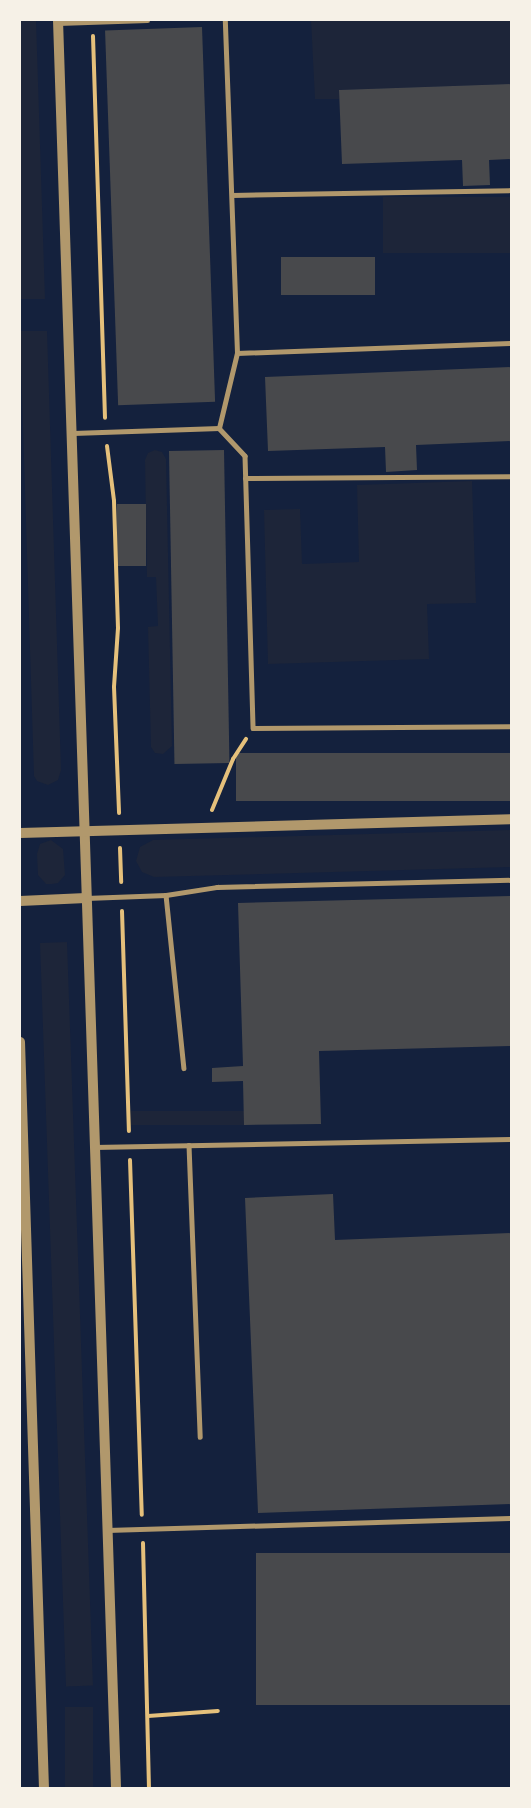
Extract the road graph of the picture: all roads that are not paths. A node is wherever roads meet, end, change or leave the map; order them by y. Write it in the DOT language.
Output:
graph roads {
  1 [pos="147,20"];
  2 [pos="225,20"];
  3 [pos="58,21"];
  4 [pos="512,190"];
  5 [pos="232,195"];
  6 [pos="512,343"];
  7 [pos="237,353"];
  8 [pos="219,428"];
  9 [pos="70,433"];
  10 [pos="512,476"];
  11 [pos="245,478"];
  12 [pos="512,726"];
  13 [pos="512,819"];
  14 [pos="85,831"];
  15 [pos="20,833"];
  16 [pos="512,880"];
  17 [pos="166,895"];
  18 [pos="86,898"];
  19 [pos="20,901"];
  20 [pos="20,1042"];
  21 [pos="184,1068"];
  22 [pos="512,1139"];
  23 [pos="189,1145"];
  24 [pos="94,1147"];
  25 [pos="200,1437"];
  26 [pos="512,1518"];
  27 [pos="107,1530"];
  28 [pos="44,1788"];
  29 [pos="116,1788"];
  1 -- 3 [label="lane"];
  2 -- 5 [label="lane"];
  3 -- 9 [label="street"];
  4 -- 5 [label="lane"];
  5 -- 7 [label="lane"];
  6 -- 7 [label="lane"];
  7 -- 8 [label="lane"];
  8 -- 9 [label="lane"];
  8 -- 11 [label="lane"];
  9 -- 14 [label="street"];
  10 -- 11 [label="lane"];
  11 -- 12 [label="lane"];
  13 -- 14 [label="street"];
  14 -- 15 [label="street"];
  14 -- 18 [label="street"];
  16 -- 17 [label="lane"];
  17 -- 18 [label="lane"];
  17 -- 21 [label="lane"];
  18 -- 19 [label="street"];
  18 -- 24 [label="street"];
  20 -- 28 [label="street"];
  22 -- 23 [label="lane"];
  23 -- 24 [label="lane"];
  23 -- 25 [label="lane"];
  24 -- 27 [label="street"];
  26 -- 27 [label="lane"];
  27 -- 29 [label="street"];
}
